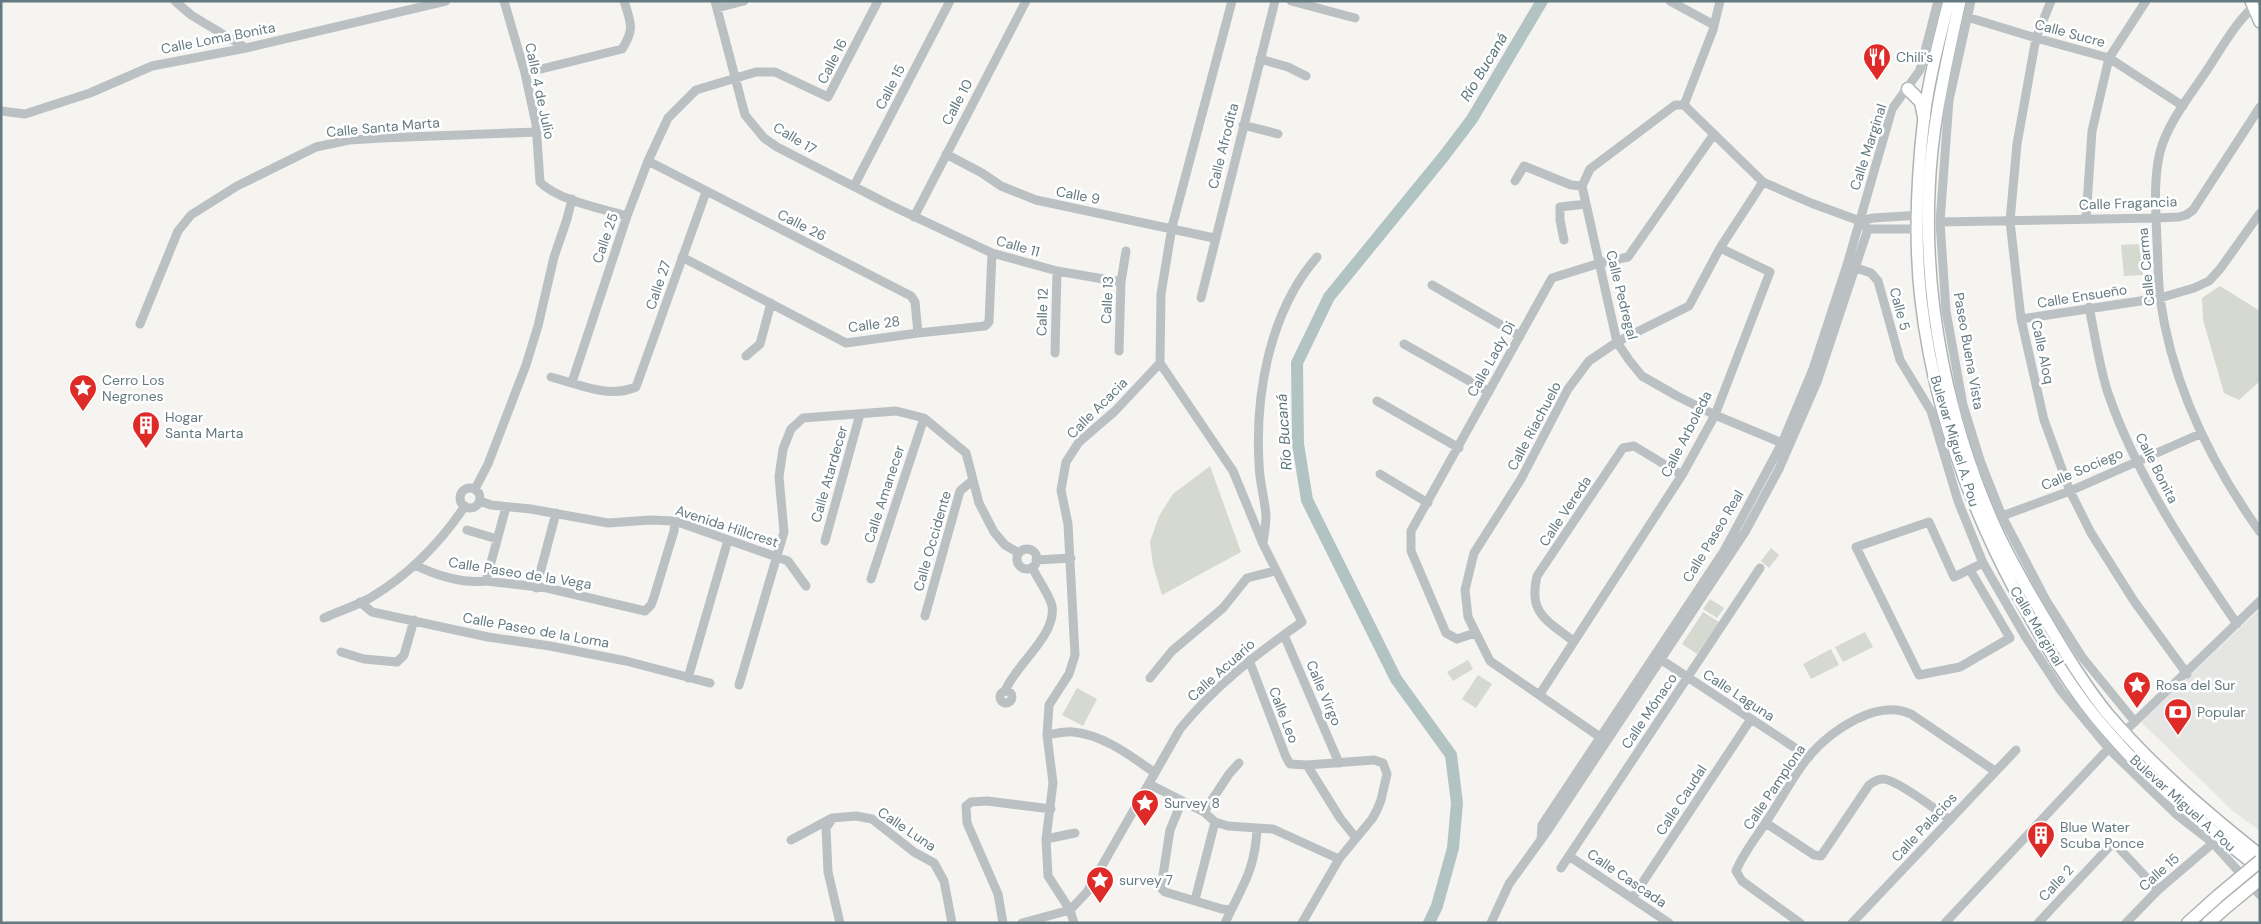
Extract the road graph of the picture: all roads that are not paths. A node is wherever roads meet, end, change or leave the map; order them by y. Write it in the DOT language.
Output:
graph roads {
  1 [pos="175,1"];
  2 [pos="446,1"];
  3 [pos="504,1"];
  4 [pos="624,1"];
  5 [pos="744,1"];
  6 [pos="878,1"];
  7 [pos="950,1"];
  8 [pos="1026,1"];
  9 [pos="1232,1"];
  10 [pos="1275,1"];
  11 [pos="1291,1"];
  12 [pos="1670,1"];
  13 [pos="1720,1"];
  14 [pos="1938,1"];
  15 [pos="1949,1"];
  16 [pos="1960,1"];
  17 [pos="1971,1"];
  18 [pos="2051,1"];
  19 [pos="2146,1"];
  20 [pos="2255,3"];
  21 [pos="716,5"];
  22 [pos="1967,17"];
  23 [pos="1355,18"];
  24 [pos="2260,22"];
  25 [pos="1714,24"];
  26 [pos="2036,38"];
  27 [pos="246,48"];
  28 [pos="2109,58"];
  29 [pos="1260,59"];
  30 [pos="525,73"];
  31 [pos="1306,76"];
  32 [pos="734,79"];
  33 [pos="1908,89"];
  34 [pos="1684,105"];
  35 [pos="2183,106"];
  36 [pos="2260,107"];
  37 [pos="1,111"];
  38 [pos="1924,117"];
  39 [pos="1243,125"];
  40 [pos="537,132"];
  41 [pos="1278,134"];
  42 [pos="1714,134"];
  43 [pos="946,154"];
  44 [pos="648,161"];
  45 [pos="1515,181"];
  46 [pos="1763,182"];
  47 [pos="854,186"];
  48 [pos="1582,186"];
  49 [pos="706,192"];
  50 [pos="572,199"];
  51 [pos="1586,204"];
  52 [pos="2260,213"];
  53 [pos="1924,215"];
  54 [pos="627,216"];
  55 [pos="914,217"];
  56 [pos="2156,218"];
  57 [pos="2086,219"];
  58 [pos="1860,221"];
  59 [pos="2010,221"];
  60 [pos="1940,222"];
  61 [pos="1172,228"];
  62 [pos="1868,229"];
  63 [pos="1924,229"];
  64 [pos="1214,238"];
  65 [pos="1564,240"];
  66 [pos="1720,248"];
  67 [pos="1126,251"];
  68 [pos="992,253"];
  69 [pos="1317,257"];
  70 [pos="682,258"];
  71 [pos="1600,263"];
  72 [pos="1850,266"];
  73 [pos="1057,271"];
  74 [pos="1121,282"];
  75 [pos="1432,285"];
  76 [pos="1201,298"];
  77 [pos="2160,298"];
  78 [pos="771,303"];
  79 [pos="2090,307"];
  80 [pos="2021,319"];
  81 [pos="140,324"];
  82 [pos="918,333"];
  83 [pos="1520,336"];
  84 [pos="1617,342"];
  85 [pos="1404,344"];
  86 [pos="1119,351"];
  87 [pos="1055,354"];
  88 [pos="746,356"];
  89 [pos="1160,363"];
  90 [pos="551,376"];
  91 [pos="1909,377"];
  92 [pos="572,382"];
  93 [pos="1489,392"];
  94 [pos="1380,406"];
  95 [pos="860,414"];
  96 [pos="1715,415"];
  97 [pos="924,418"];
  98 [pos="2200,434"];
  99 [pos="1786,444"];
  100 [pos="1459,448"];
  101 [pos="2136,462"];
  102 [pos="1380,474"];
  103 [pos="1682,476"];
  104 [pos="973,480"];
  105 [pos="475,489"];
  106 [pos="2070,491"];
  107 [pos="480,501"];
  108 [pos="1428,503"];
  109 [pos="465,506"];
  110 [pos="506,506"];
  111 [pos="556,514"];
  112 [pos="2002,516"];
  113 [pos="675,521"];
  114 [pos="467,530"];
  115 [pos="2260,532"];
  116 [pos="497,538"];
  117 [pos="728,540"];
  118 [pos="825,541"];
  119 [pos="1263,544"];
  120 [pos="1019,553"];
  121 [pos="778,557"];
  122 [pos="1070,558"];
  123 [pos="1984,563"];
  124 [pos="415,564"];
  125 [pos="1034,564"];
  126 [pos="1760,568"];
  127 [pos="1970,570"];
  128 [pos="1275,571"];
  129 [pos="871,579"];
  130 [pos="486,582"];
  131 [pos="806,586"];
  132 [pos="536,588"];
  133 [pos="2260,601"];
  134 [pos="360,602"];
  135 [pos="925,616"];
  136 [pos="324,618"];
  137 [pos="414,620"];
  138 [pos="2237,624"];
  139 [pos="1474,633"];
  140 [pos="1284,635"];
  141 [pos="1573,641"];
  142 [pos="341,652"];
  143 [pos="1658,658"];
  144 [pos="1248,660"];
  145 [pos="2187,674"];
  146 [pos="688,678"];
  147 [pos="1150,678"];
  148 [pos="1687,678"];
  149 [pos="710,683"];
  150 [pos="739,685"];
  151 [pos="1005,691"];
  152 [pos="1540,694"];
  153 [pos="1751,718"];
  154 [pos="2135,722"];
  155 [pos="1046,736"];
  156 [pos="1600,736"];
  157 [pos="2117,741"];
  158 [pos="2016,750"];
  159 [pos="1809,757"];
  160 [pos="1340,763"];
  161 [pos="1239,764"];
  162 [pos="1307,765"];
  163 [pos="1995,771"];
  164 [pos="1155,773"];
  165 [pos="1149,784"];
  166 [pos="1182,801"];
  167 [pos="1051,809"];
  168 [pos="1204,812"];
  169 [pos="832,818"];
  170 [pos="1950,820"];
  171 [pos="1215,822"];
  172 [pos="1766,823"];
  173 [pos="1257,829"];
  174 [pos="1075,834"];
  175 [pos="1356,838"];
  176 [pos="1046,839"];
  177 [pos="791,840"];
  178 [pos="1540,840"];
  179 [pos="2213,843"];
  180 [pos="2260,855"];
  181 [pos="1569,856"];
  182 [pos="1339,859"];
  183 [pos="2260,861"];
  184 [pos="1561,868"];
  185 [pos="2260,869"];
  186 [pos="2260,879"];
  187 [pos="2158,890"];
  188 [pos="2260,895"];
  189 [pos="1633,897"];
  190 [pos="1195,900"];
  191 [pos="1070,910"];
  192 [pos="1231,910"];
  193 [pos="1026,922"];
  194 [pos="840,923"];
  195 [pos="952,923"];
  196 [pos="1003,923"];
  197 [pos="1074,923"];
  198 [pos="1225,923"];
  199 [pos="1302,923"];
  200 [pos="1491,923"];
  201 [pos="1669,923"];
  202 [pos="1800,923"];
  203 [pos="1852,923"];
  204 [pos="1945,923"];
  205 [pos="2038,923"];
  206 [pos="2126,923"];
  207 [pos="2188,923"];
  208 [pos="2208,923"];
  1 -- 27 [label="street"];
  2 -- 27 [label="street, Calle Loma Bonita"];
  3 -- 30 [label="street, Calle 4 de Julio"];
  4 -- 30 [label="street"];
  5 -- 21 [label="street"];
  6 -- 32 [label="street, Calle 16"];
  7 -- 47 [label="street, Calle 15"];
  8 -- 43 [label="street, Calle 10"];
  9 -- 61 [label="street"];
  10 -- 29 [label="street, Calle Afrodita"];
  11 -- 23 [label="street"];
  12 -- 25 [label="street"];
  13 -- 25 [label="street"];
  14 -- 33 [label="street, Calle Marginal"];
  15 -- 38 [label="main road, Bulevar Miguel A. Pou"];
  16 -- 53 [label="main road, Bulevar Miguel A. Pou"];
  17 -- 22 [label="street, Paseo Buena Vista"];
  18 -- 26 [label="street, Calle Aloq"];
  19 -- 28 [label="street"];
  20 -- 24 [label="main road"];
  20 -- 35 [label="street, Calle Carma"];
  21 -- 32 [label="street, Calle 17"];
  22 -- 26 [label="street, Calle Sucre"];
  22 -- 60 [label="street, Paseo Buena Vista"];
  25 -- 34 [label="street"];
  26 -- 28 [label="street, Calle Sucre"];
  26 -- 59 [label="street, Calle Aloq"];
  27 -- 37 [label="street, Calle Loma Bonita"];
  28 -- 35 [label="street, Calle Sucre"];
  28 -- 57 [label="street"];
  29 -- 31 [label="street"];
  29 -- 39 [label="street, Calle Afrodita"];
  30 -- 40 [label="street, Calle 4 de Julio"];
  32 -- 44 [label="street, Calle 25"];
  32 -- 47 [label="street, Calle 17"];
  33 -- 38 [label="highway"];
  33 -- 58 [label="street, Calle Marginal"];
  34 -- 42 [label="street"];
  34 -- 48 [label="street"];
  35 -- 56 [label="street, Calle Carma"];
  36 -- 56 [label="street, Calle Fragancia"];
  38 -- 53 [label="main road, Bulevar Miguel A. Pou"];
  39 -- 41 [label="street"];
  39 -- 64 [label="street, Calle Afrodita"];
  40 -- 50 [label="street, Calle 4 de Julio"];
  40 -- 81 [label="street, Calle Santa Marta"];
  42 -- 46 [label="street"];
  42 -- 71 [label="street, Calle Lady Di"];
  43 -- 55 [label="street, Calle 10"];
  43 -- 61 [label="street, Calle 9"];
  44 -- 49 [label="street, Calle 26"];
  44 -- 54 [label="street, Calle 25"];
  45 -- 48 [label="street"];
  46 -- 58 [label="street"];
  46 -- 66 [label="street, Calle Riachuelo"];
  47 -- 55 [label="street, Calle 17"];
  48 -- 51 [label="street, Calle Pedregal"];
  49 -- 70 [label="street, Calle 27"];
  49 -- 82 [label="street, Calle 26"];
  50 -- 54 [label="street"];
  50 -- 105 [label="street"];
  51 -- 65 [label="street"];
  51 -- 71 [label="street, Calle Pedregal"];
  52 -- 77 [label="street, Calle Ensueño"];
  53 -- 58 [label="street"];
  53 -- 63 [label="main road, Bulevar Miguel A. Pou"];
  54 -- 92 [label="street, Calle 25"];
  55 -- 68 [label="street, Calle 11"];
  56 -- 57 [label="street, Calle Fragancia"];
  56 -- 77 [label="street, Calle Carma"];
  57 -- 59 [label="street, Calle Fragancia"];
  58 -- 62 [label="street"];
  58 -- 72 [label="street, Calle Paseo Real"];
  59 -- 60 [label="street, Calle Fragancia"];
  59 -- 80 [label="street, Calle Aloq"];
  60 -- 112 [label="street, Paseo Buena Vista"];
  61 -- 64 [label="street, Calle 9"];
  61 -- 89 [label="street"];
  62 -- 63 [label="street"];
  62 -- 72 [label="street, Calle Paseo Real"];
  63 -- 157 [label="main road, Bulevar Miguel A. Pou"];
  64 -- 76 [label="street, Calle Afrodita"];
  66 -- 84 [label="street, Calle Riachuelo"];
  66 -- 96 [label="street, Calle Arboleda"];
  67 -- 74 [label="street, Calle 13"];
  68 -- 73 [label="street, Calle 11"];
  68 -- 82 [label="street, Calle 28"];
  69 -- 119 [label="street"];
  70 -- 78 [label="street, Calle 28"];
  70 -- 92 [label="street, Calle 27"];
  71 -- 83 [label="street, Calle Lady Di"];
  71 -- 84 [label="street, Calle Pedregal"];
  72 -- 91 [label="street, Calle 5"];
  72 -- 99 [label="street, Calle Paseo Real"];
  73 -- 74 [label="street, Calle 11"];
  73 -- 87 [label="street, Calle 12"];
  74 -- 86 [label="street, Calle 13"];
  75 -- 83 [label="street"];
  77 -- 79 [label="street, Calle Ensueño"];
  77 -- 98 [label="street, Calle Carma"];
  78 -- 82 [label="street, Calle 28"];
  78 -- 88 [label="street"];
  79 -- 80 [label="street, Calle Ensueño"];
  79 -- 101 [label="street, Calle Bonita"];
  80 -- 106 [label="street, Calle Aloq"];
  83 -- 93 [label="street, Calle Lady Di"];
  84 -- 96 [label="street, Calle Pedregal"];
  84 -- 139 [label="street, Calle Riachuelo"];
  85 -- 93 [label="street"];
  89 -- 119 [label="street"];
  89 -- 122 [label="street, Calle Acacia"];
  90 -- 92 [label="street"];
  91 -- 123 [label="street, Calle Marginal"];
  93 -- 100 [label="street, Calle Lady Di"];
  94 -- 100 [label="street"];
  95 -- 97 [label="street"];
  95 -- 118 [label="street, Calle Atardecer"];
  95 -- 121 [label="street"];
  96 -- 99 [label="street, Calle Pedregal"];
  96 -- 103 [label="street, Calle Arboleda"];
  97 -- 104 [label="street"];
  97 -- 129 [label="street, Calle Amanecer"];
  98 -- 101 [label="street, Calle Sociego"];
  98 -- 115 [label="street, Calle Carma"];
  99 -- 143 [label="street, Calle Paseo Real"];
  100 -- 108 [label="street, Calle Lady Di"];
  101 -- 106 [label="street, Calle Sociego"];
  101 -- 138 [label="street, Calle Bonita"];
  102 -- 108 [label="street"];
  103 -- 141 [label="street, Calle Arboleda"];
  103 -- 141 [label="street, Calle Vereda"];
  104 -- 120 [label="street"];
  104 -- 135 [label="street, Calle Occidente"];
  105 -- 107 [label="street"];
  105 -- 109 [label="street"];
  106 -- 112 [label="street, Calle Sociego"];
  106 -- 145 [label="street, Calle Aloq"];
  107 -- 109 [label="street"];
  107 -- 110 [label="street, Avenida Hillcrest"];
  108 -- 139 [label="street, Calle Lady Di"];
  109 -- 124 [label="street"];
  110 -- 111 [label="street, Avenida Hillcrest"];
  110 -- 116 [label="street"];
  111 -- 113 [label="street, Avenida Hillcrest"];
  111 -- 132 [label="street"];
  112 -- 154 [label="street, Paseo Buena Vista"];
  113 -- 117 [label="street, Avenida Hillcrest"];
  113 -- 132 [label="street, Calle Paseo de la Vega"];
  114 -- 116 [label="street"];
  116 -- 130 [label="street"];
  117 -- 121 [label="street, Avenida Hillcrest"];
  117 -- 146 [label="street"];
  119 -- 128 [label="street"];
  120 -- 125 [label="street"];
  120 -- 125 [label="street"];
  121 -- 131 [label="street, Avenida Hillcrest"];
  121 -- 150 [label="street"];
  122 -- 125 [label="street"];
  122 -- 155 [label="street, Calle Acacia"];
  123 -- 127 [label="street"];
  123 -- 157 [label="street, Calle Marginal"];
  124 -- 130 [label="street, Calle Paseo de la Vega"];
  124 -- 134 [label="street"];
  125 -- 151 [label="street"];
  126 -- 148 [label="street, Calle Mónaco"];
  127 -- 127 [label="street"];
  128 -- 140 [label="street, Calle Acuario"];
  128 -- 147 [label="street"];
  130 -- 132 [label="street, Calle Paseo de la Vega"];
  133 -- 138 [label="street"];
  134 -- 136 [label="street"];
  134 -- 137 [label="street, Calle Paseo de la Loma"];
  137 -- 142 [label="street"];
  137 -- 146 [label="street, Calle Paseo de la Loma"];
  138 -- 145 [label="street"];
  139 -- 152 [label="street, Calle Riachuelo"];
  140 -- 144 [label="street, Calle Acuario"];
  140 -- 160 [label="street, Calle Virgo"];
  141 -- 152 [label="street, Calle Arboleda"];
  143 -- 148 [label="street, Calle Laguna"];
  143 -- 156 [label="street, Calle Paseo Real"];
  143 -- 178 [label="street, Calle Paseo Real"];
  144 -- 162 [label="street, Calle Leo"];
  144 -- 164 [label="street, Calle Acuario"];
  145 -- 154 [label="street"];
  146 -- 149 [label="street, Calle Paseo de la Loma"];
  148 -- 153 [label="street, Calle Laguna"];
  148 -- 181 [label="street, Calle Mónaco"];
  152 -- 156 [label="street, Calle Riachuelo"];
  153 -- 159 [label="street, Calle Laguna"];
  153 -- 189 [label="street, Calle Caudal"];
  154 -- 157 [label="street"];
  155 -- 164 [label="street"];
  155 -- 167 [label="street, Calle Acacia"];
  156 -- 178 [label="street, Calle Paseo Real"];
  157 -- 179 [label="street, Calle Marginal"];
  157 -- 180 [label="main road, Bulevar Miguel A. Pou"];
  157 -- 185 [label="main road, Bulevar Miguel A. Pou"];
  157 -- 204 [label="street"];
  158 -- 163 [label="street, Calle Palacios"];
  159 -- 163 [label="street, Calle Pamplona"];
  159 -- 172 [label="street, Calle Pamplona"];
  160 -- 162 [label="street"];
  160 -- 175 [label="street"];
  161 -- 168 [label="street"];
  162 -- 175 [label="street"];
  163 -- 170 [label="street, Calle Palacios"];
  164 -- 165 [label="street, Calle Acuario"];
  165 -- 166 [label="street"];
  165 -- 191 [label="street, Calle Acuario"];
  166 -- 168 [label="street"];
  166 -- 190 [label="street"];
  167 -- 176 [label="street, Calle Acacia"];
  167 -- 196 [label="street"];
  168 -- 171 [label="street"];
  169 -- 177 [label="street, Calle Luna"];
  169 -- 194 [label="street"];
  169 -- 195 [label="street, Calle Luna"];
  170 -- 172 [label="street"];
  170 -- 203 [label="street, Calle Palacios"];
  171 -- 173 [label="street"];
  171 -- 190 [label="street"];
  172 -- 202 [label="street, Calle Pamplona"];
  173 -- 182 [label="street"];
  173 -- 192 [label="street"];
  174 -- 176 [label="street"];
  175 -- 182 [label="street"];
  176 -- 191 [label="street, Calle Acacia"];
  178 -- 200 [label="street, Calle Paseo Real"];
  179 -- 187 [label="street, Calle 15"];
  179 -- 188 [label="street, Calle Marginal"];
  181 -- 184 [label="street, Calle Mónaco"];
  181 -- 189 [label="street, Calle Cascada"];
  182 -- 199 [label="street"];
  183 -- 207 [label="highway, bridge"];
  186 -- 208 [label="highway, bridge"];
  187 -- 205 [label="street, Calle 2"];
  187 -- 206 [label="street, Calle 15"];
  189 -- 201 [label="street, Calle Cascada"];
  190 -- 192 [label="street"];
  191 -- 193 [label="street"];
  191 -- 197 [label="street, Calle Acacia"];
  192 -- 198 [label="street"];
}
